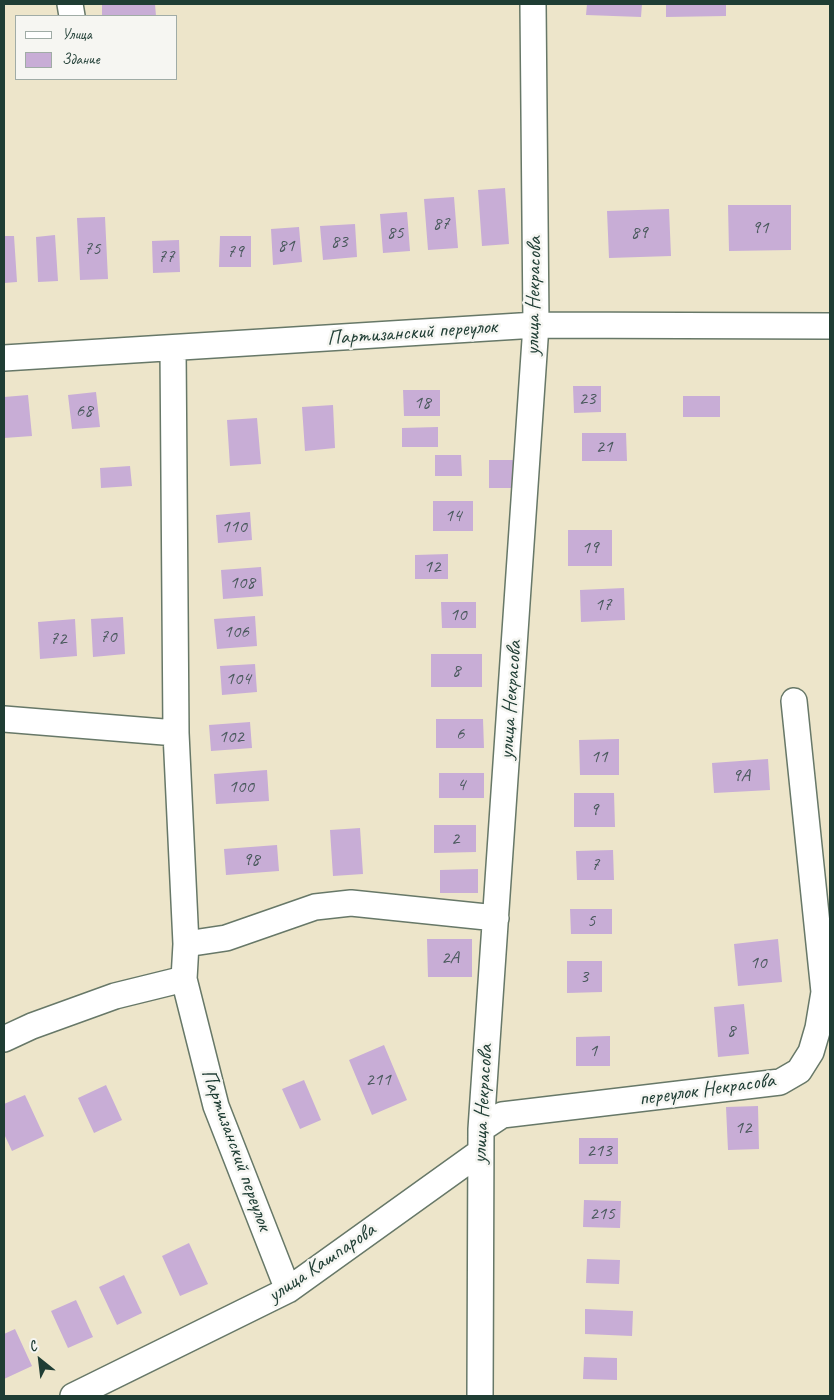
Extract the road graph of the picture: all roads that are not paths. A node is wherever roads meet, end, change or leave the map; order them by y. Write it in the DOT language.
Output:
graph roads {
  1 [pos="534,4"];
  2 [pos="536,325"];
  3 [pos="830,326"];
  4 [pos="173,348"];
  5 [pos="4,358"];
  6 [pos="794,701"];
  7 [pos="4,719"];
  8 [pos="176,733"];
  9 [pos="496,918"];
  10 [pos="186,944"];
  11 [pos="184,979"];
  12 [pos="4,1039"];
  13 [pos="481,1129"];
  14 [pos="480,1153"];
  15 [pos="288,1290"];
  16 [pos="73,1396"];
  17 [pos="480,1396"];
  1 -- 2 [label="street, улица Некрасова"];
  2 -- 3 [label="street, Партизанский переулок"];
  2 -- 4 [label="street, Партизанский переулок"];
  2 -- 9 [label="street, улица Некрасова"];
  4 -- 5 [label="street, Партизанский переулок"];
  4 -- 8 [label="street, Партизанский переулок"];
  6 -- 13 [label="street, переулок Некрасова"];
  7 -- 8 [label="street"];
  8 -- 10 [label="street, Партизанский переулок"];
  9 -- 10 [label="street"];
  9 -- 13 [label="street, улица Некрасова"];
  10 -- 11 [label="street, Партизанский переулок"];
  11 -- 12 [label="street"];
  11 -- 15 [label="street, Партизанский переулок"];
  13 -- 14 [label="street, улица Некрасова"];
  14 -- 15 [label="street, улица Кашпарова"];
  14 -- 17 [label="street, улица Некрасова"];
  15 -- 16 [label="street, улица Кашпарова"];
}
